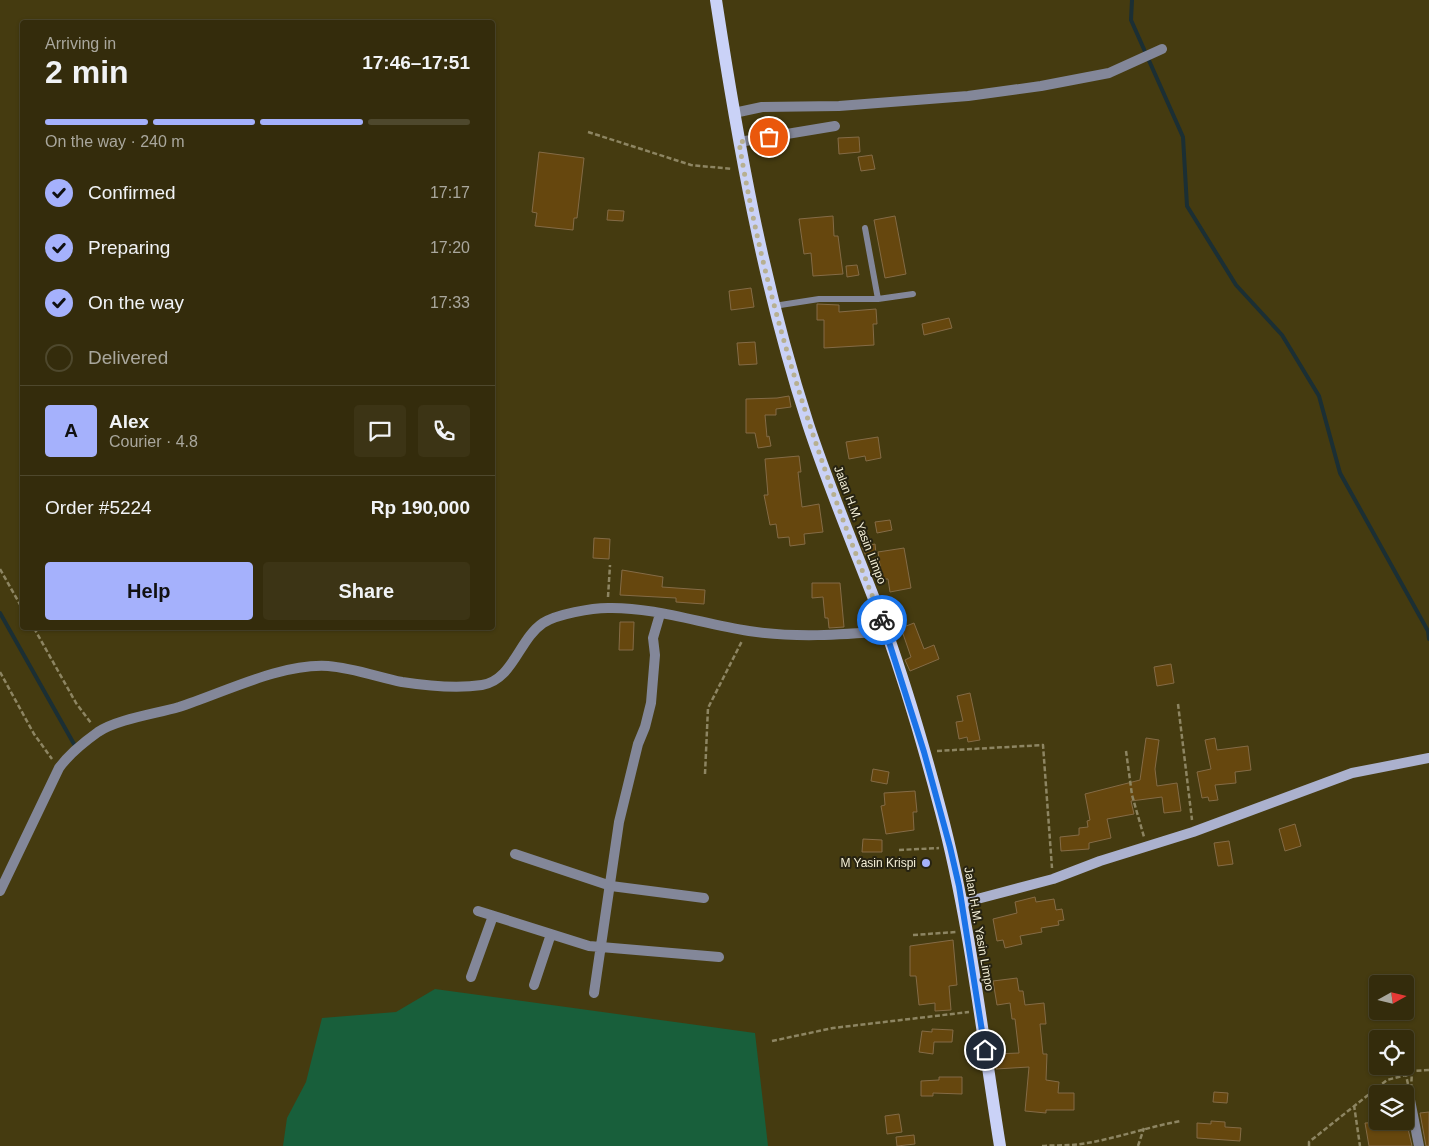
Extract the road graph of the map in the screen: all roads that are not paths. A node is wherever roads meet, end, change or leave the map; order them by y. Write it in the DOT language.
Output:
graph roads {
  1 [pos="716,0"];
  2 [pos="1162,49"];
  3 [pos="734,113"];
  4 [pos="835,126"];
  5 [pos="739,142"];
  6 [pos="865,228"];
  7 [pos="913,294"];
  8 [pos="878,299"];
  9 [pos="773,306"];
  10 [pos="660,614"];
  11 [pos="886,632"];
  12 [pos="1425,758"];
  13 [pos="515,854"];
  14 [pos="611,886"];
  15 [pos="0,890"];
  16 [pos="704,898"];
  17 [pos="962,903"];
  18 [pos="478,911"];
  19 [pos="493,916"];
  20 [pos="551,934"];
  21 [pos="600,946"];
  22 [pos="719,956"];
  23 [pos="471,977"];
  24 [pos="534,985"];
  25 [pos="594,993"];
  26 [pos="1414,1120"];
  27 [pos="1000,1146"];
  28 [pos="1419,1146"];
  1 -- 3 [label="main road, Jalan H.M. Yasin Limpo"];
  2 -- 3 [label="street"];
  3 -- 5 [label="main road, Jalan H.M. Yasin Limpo"];
  4 -- 5 [label="street"];
  5 -- 9 [label="main road, Jalan H.M. Yasin Limpo"];
  6 -- 8 [label="lane"];
  7 -- 8 [label="lane"];
  8 -- 9 [label="lane"];
  9 -- 11 [label="main road, Jalan H.M. Yasin Limpo"];
  10 -- 11 [label="street"];
  10 -- 14 [label="street"];
  10 -- 15 [label="street"];
  11 -- 17 [label="main road, Jalan H.M. Yasin Limpo"];
  12 -- 17 [label="street"];
  13 -- 14 [label="street"];
  14 -- 16 [label="street"];
  14 -- 21 [label="street"];
  17 -- 27 [label="main road, Jalan H.M. Yasin Limpo"];
  18 -- 19 [label="street"];
  19 -- 20 [label="street"];
  19 -- 23 [label="street"];
  20 -- 21 [label="street"];
  20 -- 24 [label="street"];
  21 -- 22 [label="street"];
  21 -- 25 [label="street"];
  26 -- 28 [label="street"];
}
